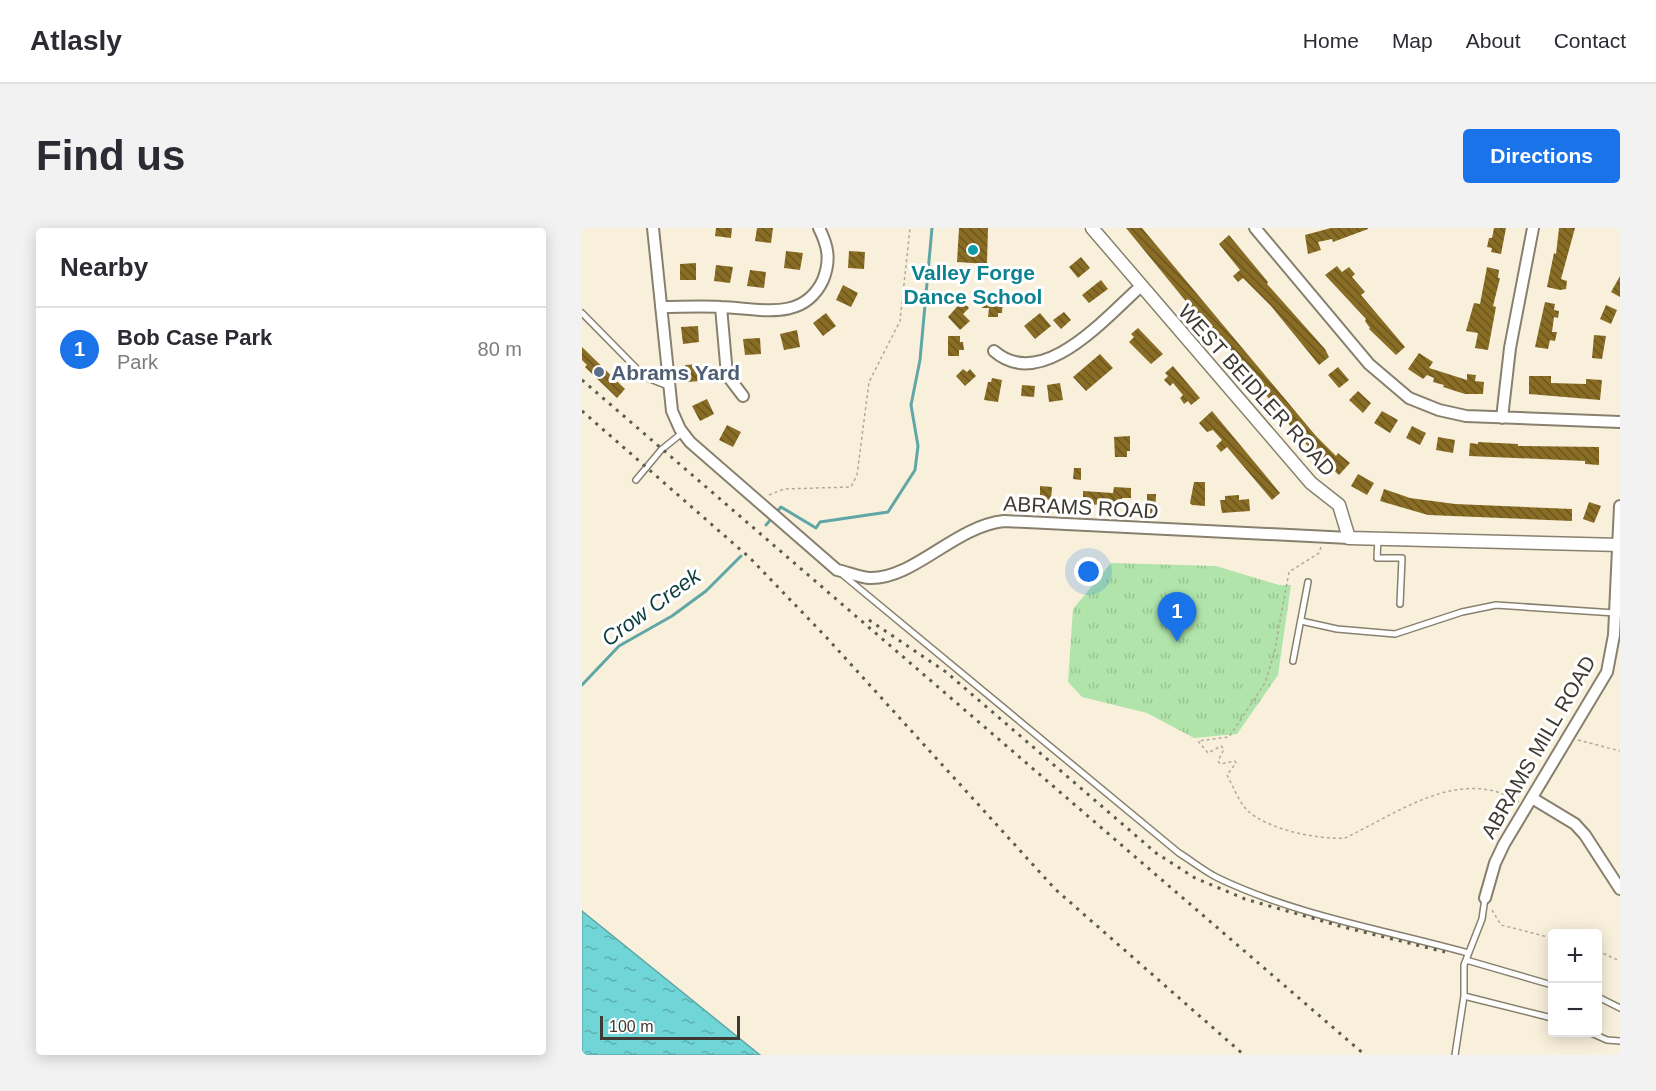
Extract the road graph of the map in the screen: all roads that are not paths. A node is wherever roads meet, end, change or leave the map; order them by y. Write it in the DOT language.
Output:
graph roads {
  1 [pos="652,228"];
  2 [pos="819,228"];
  3 [pos="1092,228"];
  4 [pos="1533,228"];
  5 [pos="1262,231"];
  6 [pos="1140,286"];
  7 [pos="661,307"];
  8 [pos="721,307"];
  9 [pos="582,313"];
  10 [pos="994,351"];
  11 [pos="670,387"];
  12 [pos="744,396"];
  13 [pos="1502,417"];
  14 [pos="1620,422"];
  15 [pos="682,433"];
  16 [pos="636,480"];
  17 [pos="1620,506"];
  18 [pos="1349,538"];
  19 [pos="1378,539"];
  20 [pos="1619,545"];
  21 [pos="837,570"];
  22 [pos="1308,582"];
  23 [pos="1400,604"];
  24 [pos="1615,613"];
  25 [pos="1301,621"];
  26 [pos="1293,661"];
  27 [pos="1532,798"];
  28 [pos="1620,889"];
  29 [pos="1488,902"];
  30 [pos="1467,956"];
  31 [pos="1548,984"];
  32 [pos="1464,996"];
  33 [pos="1602,999"];
  34 [pos="1620,1008"];
  35 [pos="1548,1017"];
  36 [pos="1600,1037"];
  37 [pos="1620,1041"];
  38 [pos="1455,1055"];
  1 -- 7 [label="street, ABRAMS ROAD"];
  2 -- 8 [label="street"];
  3 -- 6 [label="street, WEST BEIDLER ROAD"];
  4 -- 13 [label="street"];
  5 -- 13 [label="street"];
  6 -- 10 [label="street"];
  6 -- 18 [label="street, WEST BEIDLER ROAD"];
  7 -- 8 [label="street"];
  7 -- 11 [label="street, ABRAMS ROAD"];
  8 -- 12 [label="street"];
  9 -- 11 [label="lane"];
  11 -- 15 [label="street, ABRAMS ROAD"];
  13 -- 14 [label="street"];
  15 -- 16 [label="lane"];
  15 -- 21 [label="street, ABRAMS ROAD"];
  17 -- 20 [label="street, ABRAMS MILL ROAD"];
  18 -- 19 [label="street"];
  18 -- 21 [label="street, ABRAMS ROAD"];
  19 -- 20 [label="street"];
  19 -- 23 [label="lane"];
  20 -- 24 [label="street, ABRAMS MILL ROAD"];
  21 -- 30 [label="lane"];
  22 -- 25 [label="lane"];
  24 -- 25 [label="lane"];
  24 -- 27 [label="street, ABRAMS MILL ROAD"];
  25 -- 26 [label="lane"];
  27 -- 28 [label="street"];
  27 -- 29 [label="street, ABRAMS MILL ROAD"];
  29 -- 30 [label="lane"];
  30 -- 31 [label="lane"];
  30 -- 32 [label="lane"];
  32 -- 35 [label="lane"];
  32 -- 38 [label="lane"];
  33 -- 34 [label="lane"];
  36 -- 37 [label="lane"];
}
